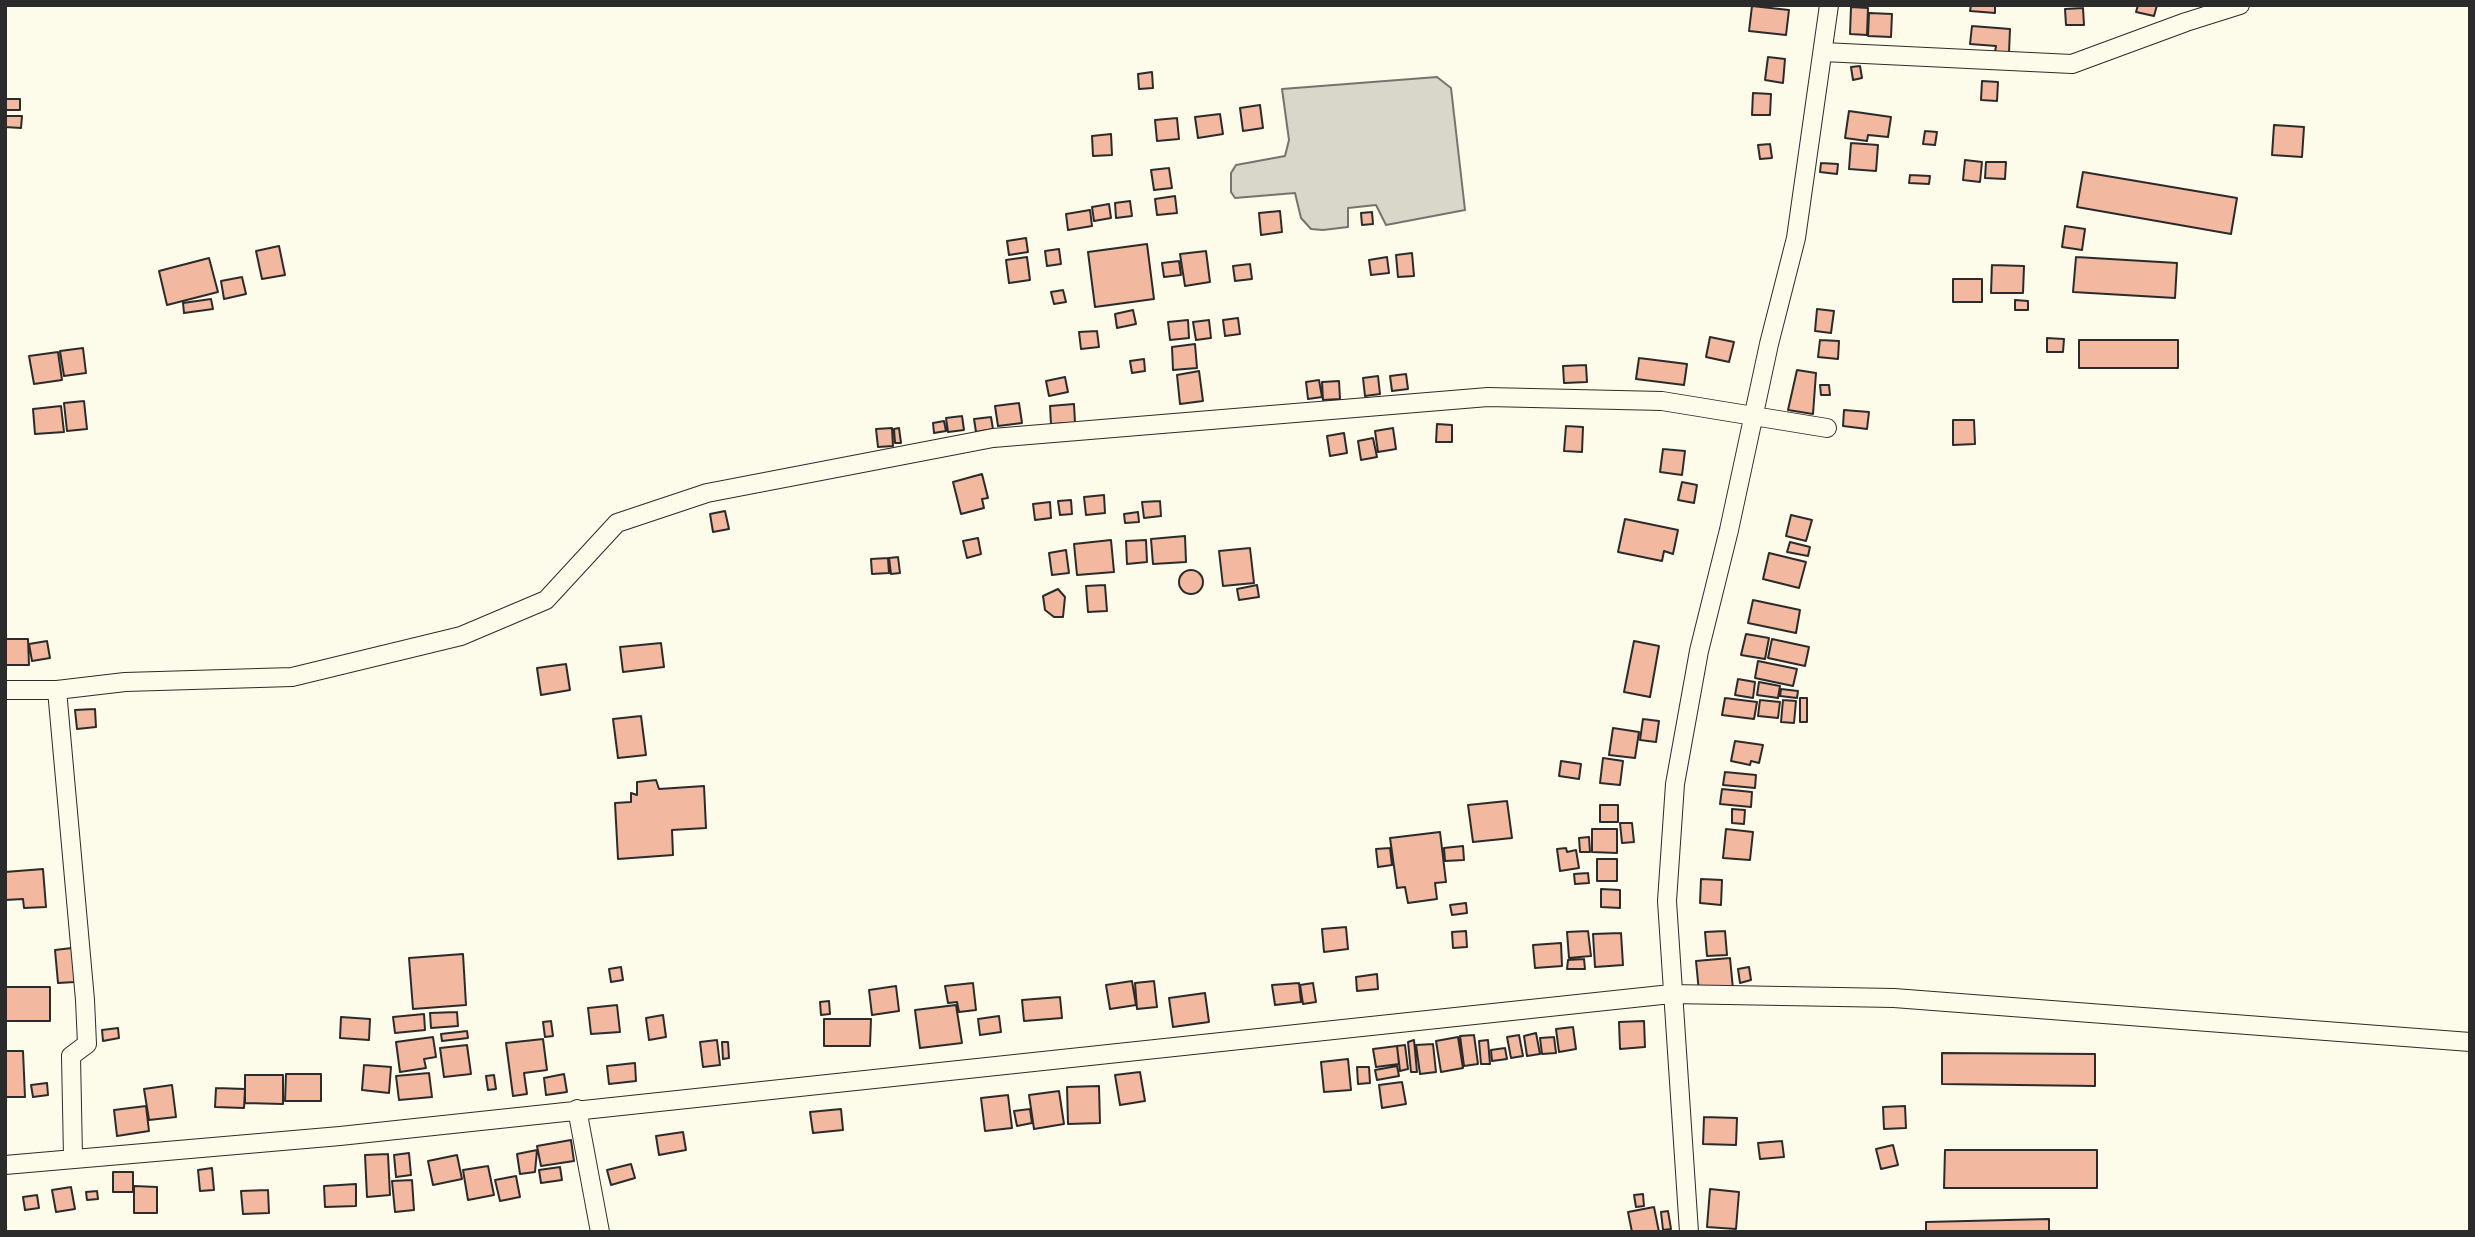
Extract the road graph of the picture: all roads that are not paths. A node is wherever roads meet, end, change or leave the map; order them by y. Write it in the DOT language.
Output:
graph roads {
  1 [pos="1829,5"];
  2 [pos="2240,5"];
  3 [pos="1823,52"];
  4 [pos="1753,415"];
  5 [pos="1827,428"];
  6 [pos="5,690"];
  7 [pos="57,690"];
  8 [pos="1671,994"];
  9 [pos="2470,1042"];
  10 [pos="577,1109"];
  11 [pos="73,1157"];
  12 [pos="5,1165"];
  13 [pos="600,1232"];
  14 [pos="1689,1232"];
  1 -- 3 [label="street"];
  2 -- 3 [label="street"];
  3 -- 4 [label="street"];
  4 -- 5 [label="street"];
  4 -- 7 [label="street"];
  4 -- 8 [label="street"];
  6 -- 7 [label="street"];
  7 -- 11 [label="street"];
  8 -- 9 [label="street"];
  8 -- 10 [label="street"];
  8 -- 14 [label="street"];
  10 -- 11 [label="street"];
  10 -- 13 [label="street"];
  11 -- 12 [label="street"];
}
